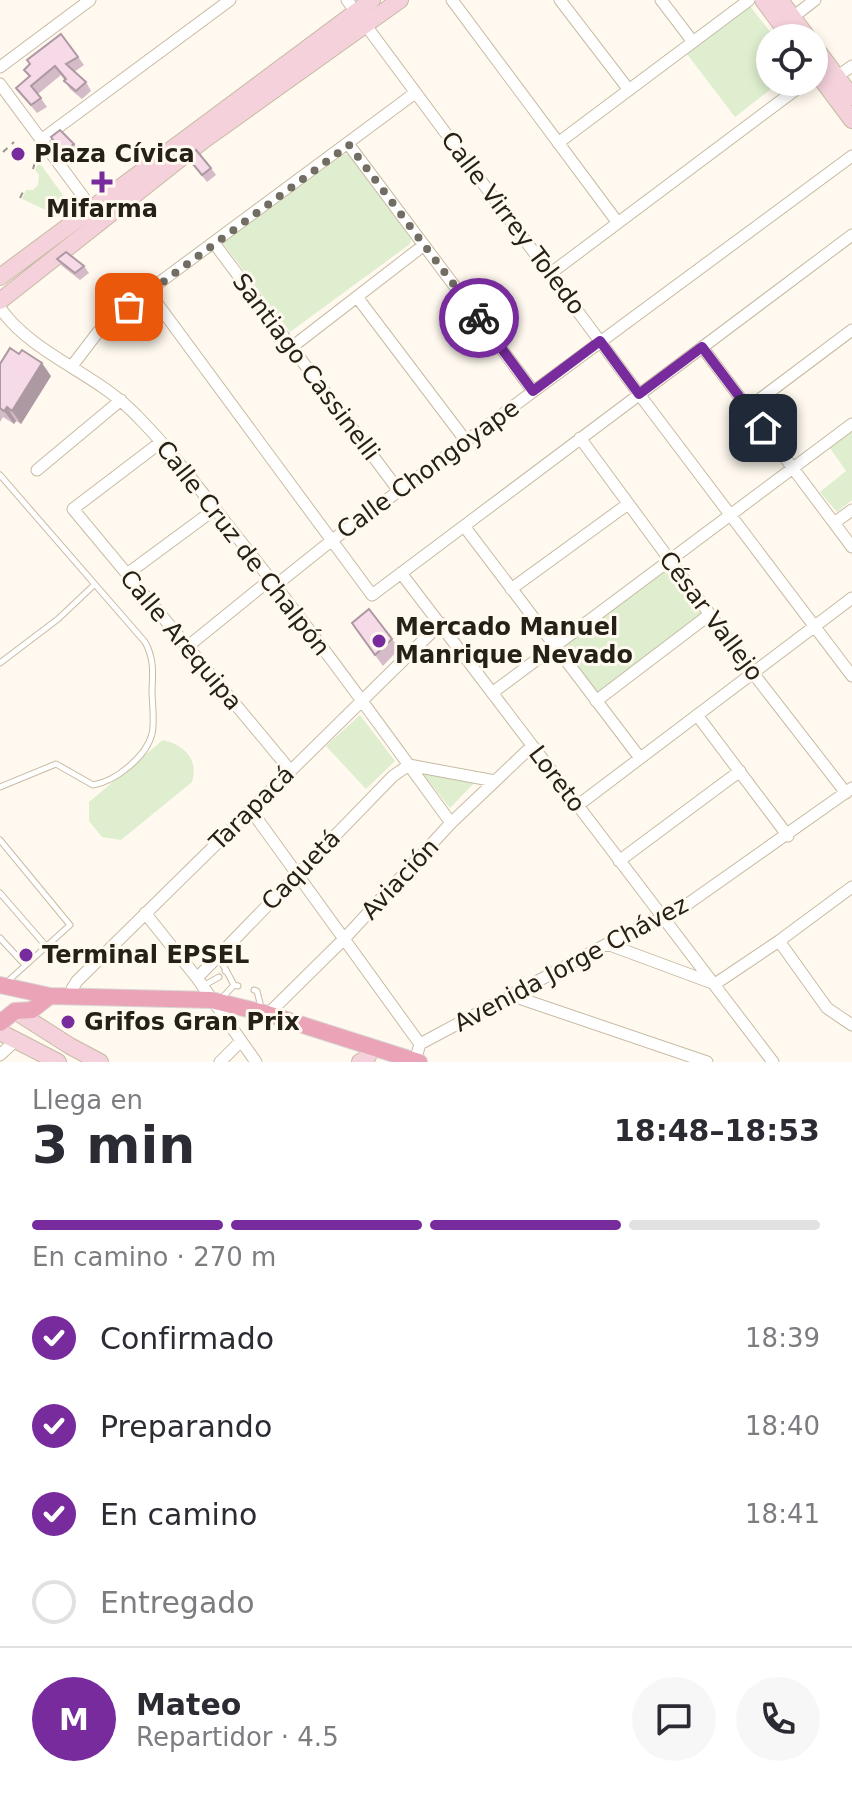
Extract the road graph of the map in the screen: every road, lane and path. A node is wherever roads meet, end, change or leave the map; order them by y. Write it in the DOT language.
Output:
graph roads {
  1 [pos="90,0"];
  2 [pos="230,0"];
  3 [pos="372,0"];
  4 [pos="400,0"];
  5 [pos="452,0"];
  6 [pos="560,0"];
  7 [pos="661,0"];
  8 [pos="749,0"];
  9 [pos="763,0"];
  10 [pos="780,0"];
  11 [pos="815,0"];
  12 [pos="352,6"];
  13 [pos="793,17"];
  14 [pos="781,24"];
  15 [pos="798,24"];
  16 [pos="367,26"];
  17 [pos="693,42"];
  18 [pos="828,66"];
  19 [pos="852,66"];
  20 [pos="0,67"];
  21 [pos="836,77"];
  22 [pos="0,84"];
  23 [pos="629,90"];
  24 [pos="828,92"];
  25 [pos="415,93"];
  26 [pos="785,96"];
  27 [pos="852,97"];
  28 [pos="852,120"];
  29 [pos="41,140"];
  30 [pos="14,142"];
  31 [pos="558,143"];
  32 [pos="349,145"];
  33 [pos="3,152"];
  34 [pos="852,156"];
  35 [pos="35,162"];
  36 [pos="33,169"];
  37 [pos="24,190"];
  38 [pos="20,198"];
  39 [pos="96,214"];
  40 [pos="618,223"];
  41 [pos="850,240"];
  42 [pos="214,243"];
  43 [pos="424,245"];
  44 [pos="551,273"];
  45 [pos="0,277"];
  46 [pos="148,291"];
  47 [pos="357,297"];
  48 [pos="0,301"];
  49 [pos="0,308"];
  50 [pos="852,330"];
  51 [pos="600,341"];
  52 [pos="292,347"];
  53 [pos="702,347"];
  54 [pos="72,366"];
  55 [pos="533,391"];
  56 [pos="639,394"];
  57 [pos="121,400"];
  58 [pos="748,408"];
  59 [pos="852,424"];
  60 [pos="580,438"];
  61 [pos="466,441"];
  62 [pos="161,442"];
  63 [pos="792,467"];
  64 [pos="37,470"];
  65 [pos="0,475"];
  66 [pos="399,491"];
  67 [pos="628,504"];
  68 [pos="215,509"];
  69 [pos="852,510"];
  70 [pos="731,516"];
  71 [pos="834,523"];
  72 [pos="464,526"];
  73 [pos="331,541"];
  74 [pos="852,547"];
  75 [pos="670,562"];
  76 [pos="401,573"];
  77 [pos="127,574"];
  78 [pos="274,582"];
  79 [pos="94,585"];
  80 [pos="511,589"];
  81 [pos="852,598"];
  82 [pos="709,615"];
  83 [pos="441,623"];
  84 [pos="814,625"];
  85 [pos="187,647"];
  86 [pos="555,647"];
  87 [pos="0,663"];
  88 [pos="753,673"];
  89 [pos="852,676"];
  90 [pos="492,693"];
  91 [pos="362,700"];
  92 [pos="596,701"];
  93 [pos="697,715"];
  94 [pos="532,746"];
  95 [pos="640,758"];
  96 [pos="409,765"];
  97 [pos="290,770"];
  98 [pos="740,771"];
  99 [pos="495,781"];
  100 [pos="1,785"];
  101 [pos="849,790"];
  102 [pos="577,806"];
  103 [pos="250,809"];
  104 [pos="451,823"];
  105 [pos="788,836"];
  106 [pos="0,840"];
  107 [pos="619,861"];
  108 [pos="297,874"];
  109 [pos="852,887"];
  110 [pos="0,893"];
  111 [pos="145,913"];
  112 [pos="662,919"];
  113 [pos="0,938"];
  114 [pos="344,939"];
  115 [pos="779,941"];
  116 [pos="607,944"];
  117 [pos="46,946"];
  118 [pos="218,957"];
  119 [pos="25,965"];
  120 [pos="219,977"];
  121 [pos="1,984"];
  122 [pos="715,984"];
  123 [pos="254,990"];
  124 [pos="207,991"];
  125 [pos="510,995"];
  126 [pos="50,996"];
  127 [pos="71,997"];
  128 [pos="15,1011"];
  129 [pos="265,1013"];
  130 [pos="0,1023"];
  131 [pos="852,1025"];
  132 [pos="7,1037"];
  133 [pos="241,1041"];
  134 [pos="420,1044"];
  135 [pos="372,1048"];
  136 [pos="0,1055"];
  137 [pos="417,1061"];
  138 [pos="58,1062"];
  139 [pos="100,1062"];
  140 [pos="220,1062"];
  141 [pos="256,1062"];
  142 [pos="360,1062"];
  143 [pos="707,1062"];
  144 [pos="773,1062"];
  1 -- 20 [label="street"];
  2 -- 29 [label="street"];
  3 -- 12 [label="street"];
  4 -- 16 [label="street"];
  5 -- 31 [label="street"];
  6 -- 23 [label="street"];
  7 -- 17 [label="street"];
  8 -- 17 [label="street"];
  9 -- 14 [label="street"];
  10 -- 13 [label="street"];
  11 -- 13 [label="street"];
  12 -- 16 [label="street, Calle Virrey Toledo"];
  12 -- 39 [label="street"];
  13 -- 15 [label="street"];
  16 -- 25 [label="street, Calle Virrey Toledo"];
  16 -- 39 [label="street"];
  17 -- 23 [label="street"];
  18 -- 21 [label="street"];
  19 -- 21 [label="street"];
  21 -- 27 [label="street"];
  22 -- 29 [label="street"];
  23 -- 31 [label="street"];
  24 -- 28 [label="street"];
  25 -- 32 [label="street"];
  25 -- 44 [label="street, Calle Virrey Toledo"];
  26 -- 40 [label="street"];
  29 -- 39 [label="street"];
  30 -- 33 [label="path"];
  31 -- 40 [label="street"];
  32 -- 42 [label="street"];
  32 -- 43 [label="street"];
  34 -- 51 [label="street, Calle Chongoyape"];
  35 -- 36 [label="path"];
  37 -- 38 [label="path"];
  39 -- 45 [label="street"];
  39 -- 48 [label="street"];
  40 -- 44 [label="street"];
  41 -- 53 [label="street"];
  42 -- 46 [label="street"];
  42 -- 52 [label="street, Santiago Cassinelli"];
  43 -- 47 [label="street"];
  43 -- 55 [label="street"];
  44 -- 51 [label="street, Calle Virrey Toledo"];
  46 -- 54 [label="street"];
  46 -- 73 [label="street"];
  47 -- 52 [label="street"];
  47 -- 61 [label="street"];
  49 -- 54 [label="street, Calle Cruz de Chalpón"];
  50 -- 58 [label="street"];
  51 -- 55 [label="street, Calle Chongoyape"];
  51 -- 56 [label="street, Calle Virrey Toledo"];
  52 -- 66 [label="street, Santiago Cassinelli"];
  53 -- 56 [label="street"];
  53 -- 58 [label="street"];
  54 -- 57 [label="street, Calle Cruz de Chalpón"];
  55 -- 61 [label="street, Calle Chongoyape"];
  56 -- 60 [label="street"];
  56 -- 70 [label="street, Calle Virrey Toledo"];
  57 -- 62 [label="street, Calle Cruz de Chalpón"];
  57 -- 64 [label="street"];
  58 -- 63 [label="street"];
  59 -- 63 [label="street"];
  60 -- 67 [label="street, César Vallejo"];
  60 -- 72 [label="street"];
  61 -- 66 [label="street, Calle Chongoyape"];
  62 -- 68 [label="street, Calle Cruz de Chalpón"];
  62 -- 77 [label="street, Calle Arequipa"];
  63 -- 70 [label="street"];
  63 -- 71 [label="street"];
  65 -- 79 [label="lane"];
  66 -- 73 [label="street, Calle Chongoyape"];
  67 -- 75 [label="street, César Vallejo"];
  67 -- 80 [label="street"];
  68 -- 77 [label="street"];
  68 -- 78 [label="street, Calle Cruz de Chalpón"];
  69 -- 71 [label="street"];
  70 -- 75 [label="street"];
  70 -- 84 [label="street, Calle Virrey Toledo"];
  71 -- 74 [label="street"];
  72 -- 76 [label="street"];
  72 -- 80 [label="street"];
  73 -- 76 [label="street"];
  73 -- 78 [label="street, Calle Chongoyape"];
  75 -- 82 [label="street, César Vallejo"];
  75 -- 86 [label="street"];
  76 -- 83 [label="street, Loreto"];
  77 -- 85 [label="street, Calle Arequipa"];
  78 -- 85 [label="street, Calle Chongoyape"];
  78 -- 91 [label="street, Calle Cruz de Chalpón"];
  79 -- 87 [label="lane"];
  79 -- 100 [label="lane"];
  80 -- 86 [label="street"];
  81 -- 84 [label="street"];
  82 -- 88 [label="street, César Vallejo"];
  82 -- 92 [label="street"];
  83 -- 90 [label="street, Loreto"];
  83 -- 91 [label="street, Tarapacá"];
  84 -- 88 [label="street"];
  84 -- 89 [label="street, Calle Virrey Toledo"];
  85 -- 97 [label="street, Calle Arequipa"];
  86 -- 90 [label="street"];
  86 -- 92 [label="street"];
  88 -- 93 [label="street"];
  88 -- 101 [label="street, César Vallejo"];
  90 -- 94 [label="street, Loreto"];
  91 -- 96 [label="street, Calle Cruz de Chalpón"];
  91 -- 97 [label="street, Tarapacá"];
  92 -- 95 [label="street"];
  93 -- 95 [label="street"];
  93 -- 98 [label="street"];
  94 -- 99 [label="street, Aviación"];
  94 -- 102 [label="street, Loreto"];
  95 -- 102 [label="street"];
  96 -- 99 [label="street"];
  96 -- 104 [label="street, Calle Cruz de Chalpón"];
  96 -- 108 [label="street, Caquetá"];
  97 -- 103 [label="street, Tarapacá"];
  98 -- 105 [label="street"];
  98 -- 107 [label="street"];
  99 -- 104 [label="street, Aviación"];
  101 -- 105 [label="street, Avenida Jorge Chávez"];
  102 -- 107 [label="street, Loreto"];
  103 -- 108 [label="street"];
  103 -- 111 [label="street, Tarapacá"];
  104 -- 114 [label="street, Aviación"];
  105 -- 112 [label="street, Avenida Jorge Chávez"];
  106 -- 117 [label="lane"];
  107 -- 112 [label="street, Loreto"];
  108 -- 114 [label="street"];
  108 -- 118 [label="street, Caquetá"];
  109 -- 115 [label="street"];
  110 -- 117 [label="lane"];
  111 -- 124 [label="street"];
  111 -- 127 [label="street, Tarapacá"];
  112 -- 116 [label="street, Avenida Jorge Chávez"];
  112 -- 122 [label="street, Loreto"];
  113 -- 119 [label="lane"];
  114 -- 129 [label="street, Aviación"];
  114 -- 134 [label="street"];
  115 -- 122 [label="street"];
  115 -- 131 [label="street"];
  116 -- 122 [label="street"];
  116 -- 125 [label="street, Avenida Jorge Chávez"];
  117 -- 119 [label="lane"];
  118 -- 124 [label="street, Caquetá"];
  118 -- 124 [label="lane"];
  119 -- 121 [label="lane"];
  120 -- 124 [label="lane"];
  121 -- 126 [label="main road"];
  121 -- 128 [label="main road"];
  122 -- 144 [label="street, Loreto"];
  123 -- 129 [label="lane"];
  124 -- 127 [label="main road"];
  124 -- 129 [label="main road"];
  124 -- 133 [label="street"];
  125 -- 134 [label="street, Avenida Jorge Chávez"];
  125 -- 143 [label="street"];
  126 -- 127 [label="main road"];
  126 -- 128 [label="main road"];
  128 -- 130 [label="main road"];
  128 -- 139 [label="street"];
  129 -- 135 [label="main road"];
  132 -- 136 [label="street"];
  132 -- 138 [label="street"];
  133 -- 140 [label="street"];
  133 -- 141 [label="street"];
  134 -- 137 [label="street"];
  135 -- 137 [label="main road"];
  135 -- 142 [label="street"];
}
